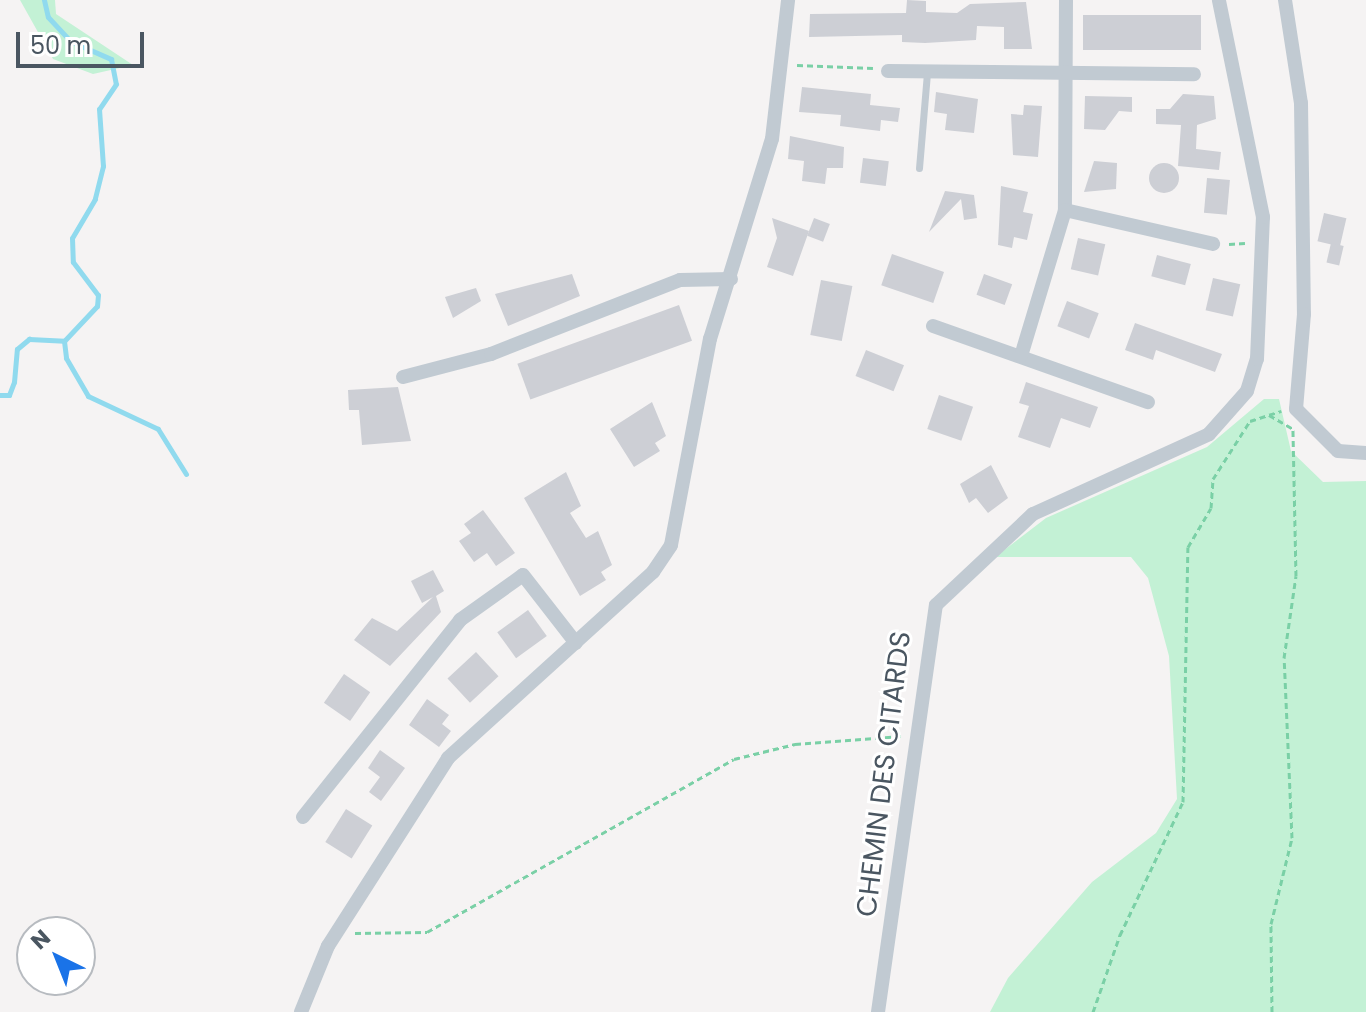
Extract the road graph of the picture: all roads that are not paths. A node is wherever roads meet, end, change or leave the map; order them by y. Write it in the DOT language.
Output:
graph roads {
  1 [pos="788,0"];
  2 [pos="1066,0"];
  3 [pos="1219,0"];
  4 [pos="1285,0"];
  5 [pos="888,71"];
  6 [pos="927,72"];
  7 [pos="1194,74"];
  8 [pos="1066,75"];
  9 [pos="919,168"];
  10 [pos="1065,210"];
  11 [pos="1213,244"];
  12 [pos="731,279"];
  13 [pos="933,326"];
  14 [pos="1021,356"];
  15 [pos="403,377"];
  16 [pos="1148,402"];
  17 [pos="1366,453"];
  18 [pos="576,643"];
  19 [pos="303,817"];
  20 [pos="301,1012"];
  21 [pos="878,1012"];
  1 -- 12 [label="street"];
  2 -- 8 [label="street"];
  3 -- 21 [label="street, CHEMIN DES CITARDS"];
  4 -- 17 [label="street"];
  5 -- 6 [label="street"];
  6 -- 8 [label="street"];
  6 -- 9 [label="lane"];
  7 -- 8 [label="street"];
  8 -- 10 [label="street"];
  10 -- 11 [label="street"];
  10 -- 14 [label="street"];
  12 -- 15 [label="street"];
  12 -- 18 [label="street"];
  13 -- 14 [label="street"];
  14 -- 16 [label="street"];
  18 -- 19 [label="street"];
  18 -- 20 [label="street"];
}
